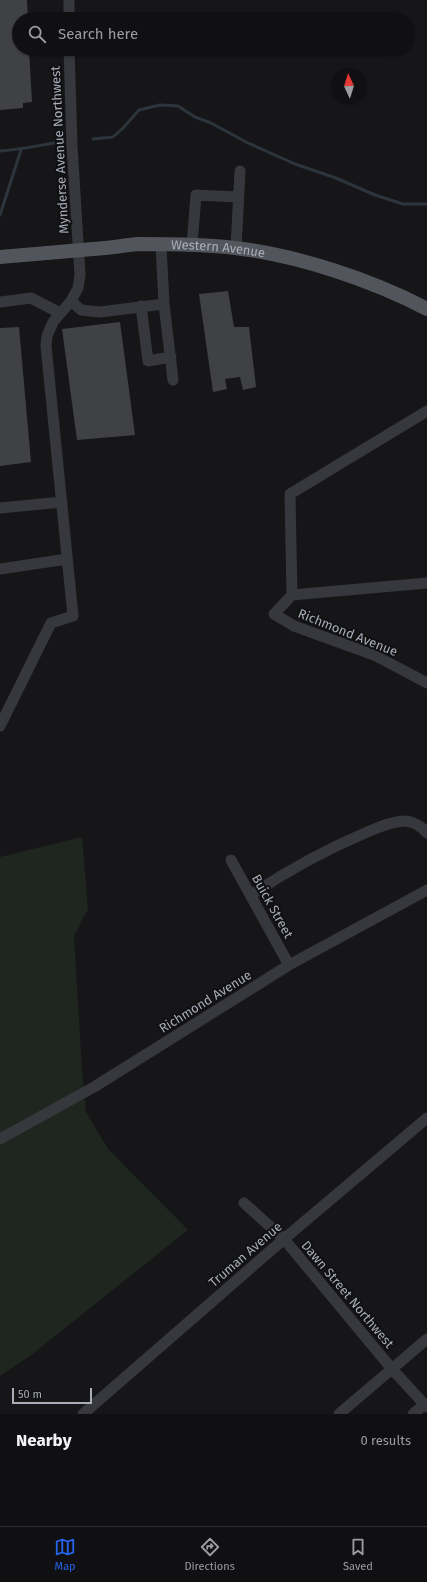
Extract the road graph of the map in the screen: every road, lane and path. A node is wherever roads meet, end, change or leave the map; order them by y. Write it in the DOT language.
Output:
graph roads {
  1 [pos="69,0"];
  2 [pos="69,12"];
  3 [pos="69,56"];
  4 [pos="240,171"];
  5 [pos="238,197"];
  6 [pos="161,245"];
  7 [pos="192,245"];
  8 [pos="236,248"];
  9 [pos="78,250"];
  10 [pos="0,257"];
  11 [pos="71,301"];
  12 [pos="0,302"];
  13 [pos="164,304"];
  14 [pos="141,306"];
  15 [pos="427,309"];
  16 [pos="60,313"];
  17 [pos="171,357"];
  18 [pos="173,380"];
  19 [pos="427,411"];
  20 [pos="62,502"];
  21 [pos="0,508"];
  22 [pos="67,559"];
  23 [pos="0,569"];
  24 [pos="427,583"];
  25 [pos="292,595"];
  26 [pos="427,683"];
  27 [pos="0,726"];
  28 [pos="427,833"];
  29 [pos="231,860"];
  30 [pos="427,890"];
  31 [pos="251,895"];
  32 [pos="289,965"];
  33 [pos="427,1118"];
  34 [pos="0,1139"];
  35 [pos="244,1203"];
  36 [pos="284,1239"];
  37 [pos="427,1339"];
  38 [pos="392,1369"];
  39 [pos="426,1405"];
  40 [pos="83,1414"];
  41 [pos="339,1414"];
  42 [pos="413,1414"];
  1 -- 2 [label="street"];
  3 -- 9 [label="street, Mynderse Avenue Northwest"];
  4 -- 5 [label="street"];
  5 -- 7 [label="street"];
  5 -- 8 [label="street"];
  6 -- 7 [label="main road, Western Avenue"];
  6 -- 9 [label="main road, Western Avenue"];
  6 -- 13 [label="street"];
  7 -- 8 [label="main road, Western Avenue"];
  8 -- 15 [label="main road, Western Avenue"];
  9 -- 10 [label="main road, Western Avenue"];
  9 -- 11 [label="street, Mynderse Avenue Northwest"];
  11 -- 14 [label="street"];
  11 -- 16 [label="street, Mynderse Avenue Northwest"];
  12 -- 16 [label="street"];
  13 -- 14 [label="street"];
  13 -- 17 [label="street"];
  14 -- 17 [label="street"];
  16 -- 20 [label="street, Mynderse Avenue Northwest"];
  17 -- 18 [label="street"];
  19 -- 25 [label="street"];
  20 -- 21 [label="street"];
  20 -- 22 [label="street, Mynderse Avenue Northwest"];
  22 -- 23 [label="street"];
  22 -- 27 [label="street, Mynderse Avenue Northwest"];
  24 -- 25 [label="street, Richmond Avenue"];
  25 -- 26 [label="street, Richmond Avenue"];
  28 -- 31 [label="street"];
  29 -- 31 [label="street, Buick Street"];
  30 -- 32 [label="street, Richmond Avenue"];
  31 -- 32 [label="street, Buick Street"];
  32 -- 34 [label="street, Richmond Avenue"];
  33 -- 36 [label="street, Truman Avenue"];
  35 -- 36 [label="street, Dawn Street Northwest"];
  36 -- 38 [label="street, Dawn Street Northwest"];
  36 -- 40 [label="street, Truman Avenue"];
  37 -- 38 [label="street"];
  38 -- 39 [label="street, Dawn Street Northwest"];
  38 -- 41 [label="street"];
  39 -- 42 [label="street"];
}
